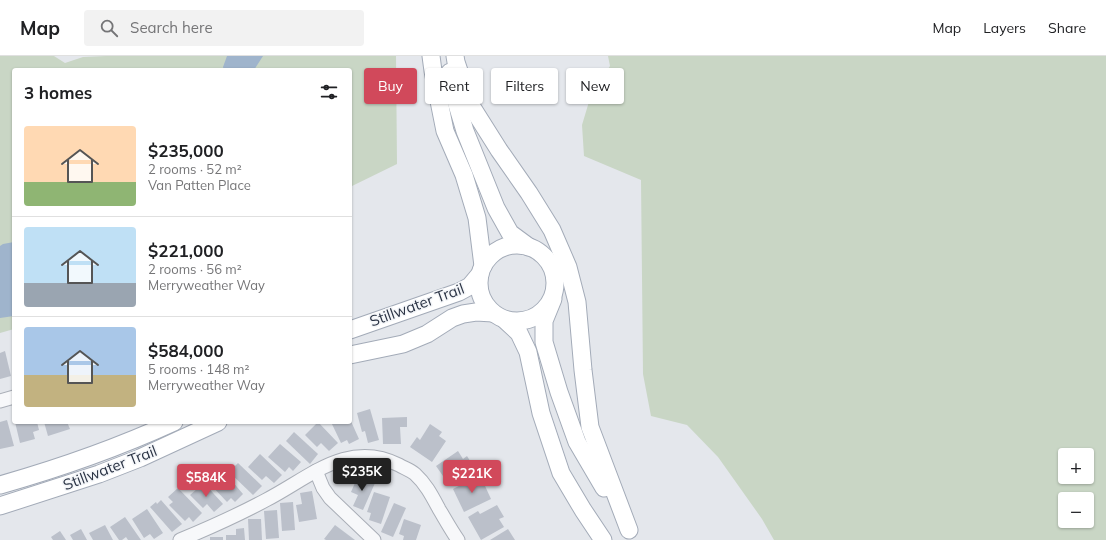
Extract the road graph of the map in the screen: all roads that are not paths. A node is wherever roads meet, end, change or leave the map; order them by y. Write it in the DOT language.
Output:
graph roads {
  1 [pos="431,56"];
  2 [pos="448,56"];
  3 [pos="455,56"];
  4 [pos="529,247"];
  5 [pos="481,270"];
  6 [pos="553,299"];
  7 [pos="499,317"];
  8 [pos="352,329"];
  9 [pos="352,355"];
  10 [pos="12,398"];
  11 [pos="0,401"];
  12 [pos="169,424"];
  13 [pos="214,424"];
  14 [pos="316,471"];
  15 [pos="0,485"];
  16 [pos="0,506"];
  17 [pos="634,535"];
  18 [pos="180,540"];
  19 [pos="374,540"];
  20 [pos="458,540"];
  21 [pos="603,540"];
  1 -- 5 [label="main road"];
  2 -- 4 [label="main road"];
  3 -- 17 [label="main road"];
  4 -- 5 [label="main road"];
  4 -- 6 [label="main road"];
  5 -- 7 [label="main road"];
  5 -- 8 [label="main road, Stillwater Trail"];
  6 -- 7 [label="main road"];
  6 -- 17 [label="main road"];
  7 -- 9 [label="main road, Stillwater Trail"];
  7 -- 21 [label="main road"];
  10 -- 11 [label="street"];
  12 -- 15 [label="main road, Stillwater Trail"];
  13 -- 16 [label="main road, Stillwater Trail"];
  14 -- 18 [label="street"];
  14 -- 19 [label="street"];
  14 -- 20 [label="street"];
}
